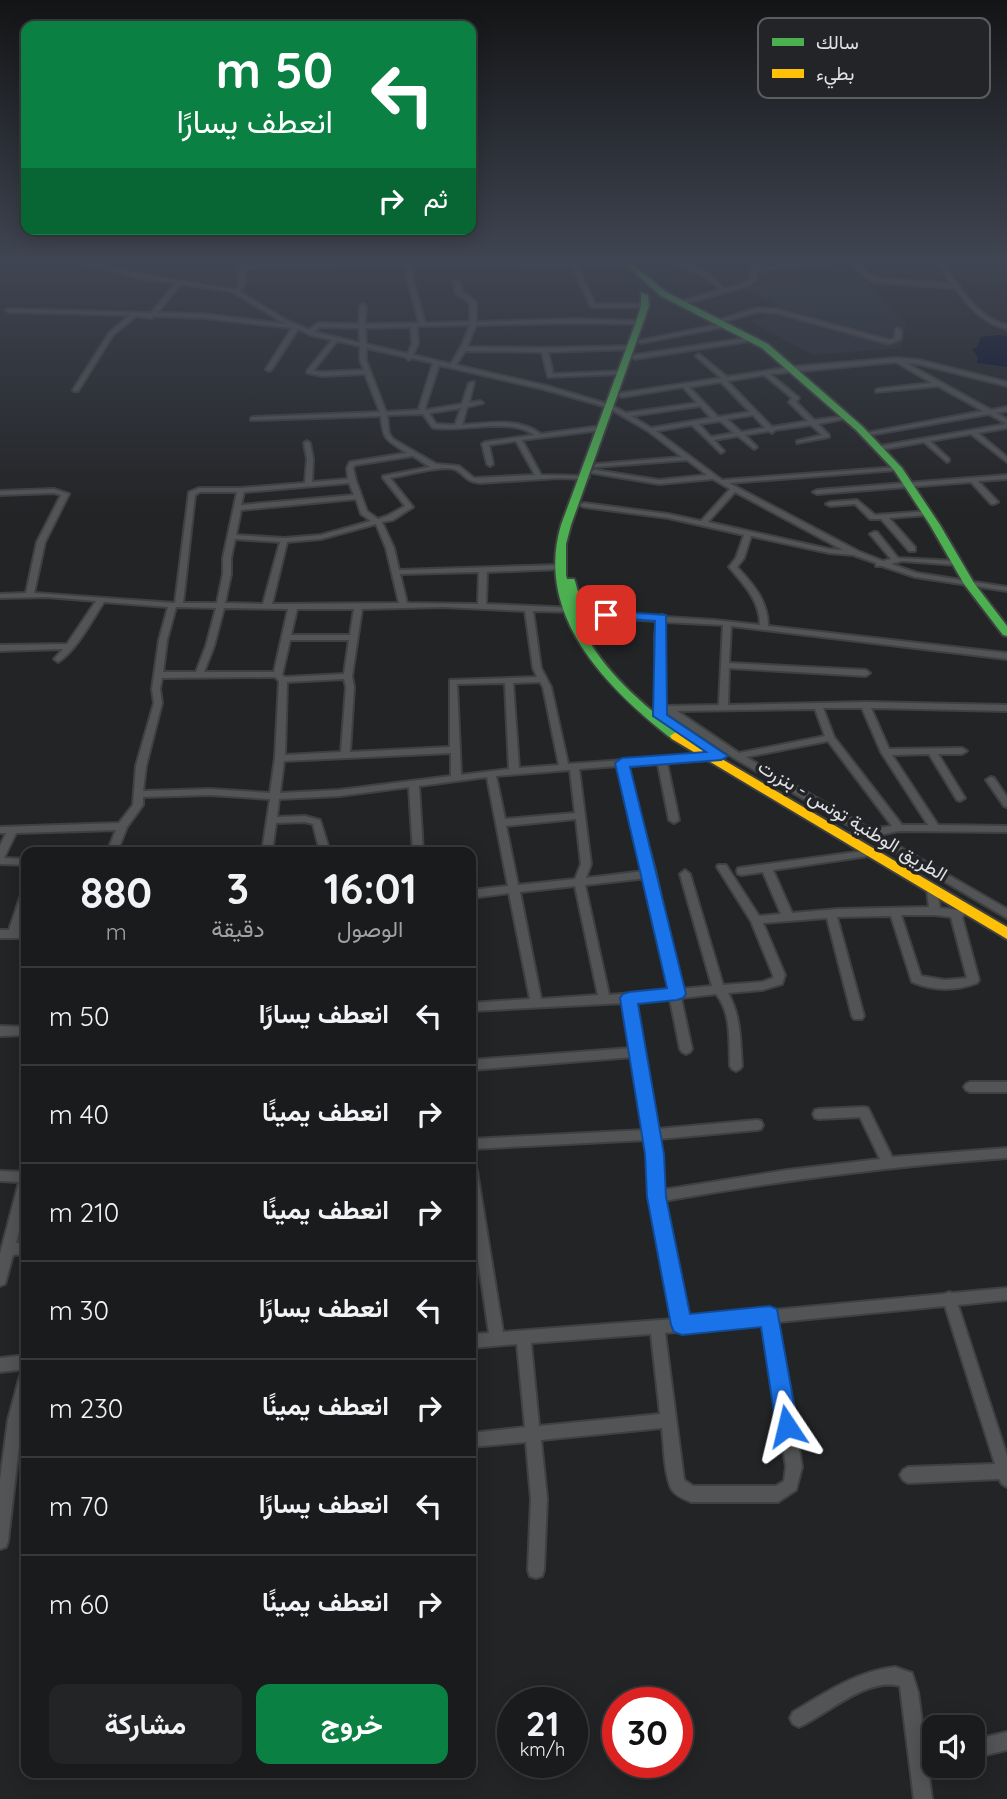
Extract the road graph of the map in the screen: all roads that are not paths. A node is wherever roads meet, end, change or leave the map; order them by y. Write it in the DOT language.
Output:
graph roads {
  1 [pos="105,343"];
  2 [pos="286,343"];
  3 [pos="333,343"];
  4 [pos="347,343"];
  5 [pos="363,343"];
  6 [pos="415,343"];
  7 [pos="466,343"];
  8 [pos="636,343"];
  9 [pos="637,343"];
  10 [pos="656,343"];
  11 [pos="707,343"];
  12 [pos="759,343"];
  13 [pos="363,347"];
  14 [pos="463,349"];
  15 [pos="635,349"];
  16 [pos="545,351"];
  17 [pos="699,356"];
  18 [pos="409,358"];
  19 [pos="896,360"];
  20 [pos="436,363"];
  21 [pos="452,367"];
  22 [pos="269,369"];
  23 [pos="790,369"];
  24 [pos="366,372"];
  25 [pos="621,372"];
  26 [pos="766,373"];
  27 [pos="724,379"];
  28 [pos="472,383"];
  29 [pos="937,384"];
  30 [pos="1007,384"];
  31 [pos="684,385"];
  32 [pos="76,390"];
  33 [pos="878,391"];
  34 [pos="622,395"];
  35 [pos="480,403"];
  36 [pos="700,404"];
  37 [pos="465,406"];
  38 [pos="1007,409"];
  39 [pos="618,411"];
  40 [pos="423,412"];
  41 [pos="989,412"];
  42 [pos="754,413"];
  43 [pos="384,414"];
  44 [pos="846,417"];
  45 [pos="253,419"];
  46 [pos="718,419"];
  47 [pos="814,422"];
  48 [pos="694,423"];
  49 [pos="1007,424"];
  50 [pos="458,426"];
  51 [pos="601,428"];
  52 [pos="650,429"];
  53 [pos="773,431"];
  54 [pos="974,433"];
  55 [pos="738,434"];
  56 [pos="866,435"];
  57 [pos="540,436"];
  58 [pos="518,439"];
  59 [pos="710,439"];
  60 [pos="926,441"];
  61 [pos="799,442"];
  62 [pos="307,443"];
  63 [pos="754,447"];
  64 [pos="880,448"];
  65 [pos="721,451"];
  66 [pos="414,454"];
  67 [pos="689,457"];
  68 [pos="947,460"];
  69 [pos="1007,460"];
  70 [pos="490,464"];
  71 [pos="442,467"];
  72 [pos="897,468"];
  73 [pos="592,472"];
  74 [pos="539,477"];
  75 [pos="713,477"];
  76 [pos="1007,477"];
  77 [pos="352,481"];
  78 [pos="974,481"];
  79 [pos="721,482"];
  80 [pos="308,484"];
  81 [pos="908,486"];
  82 [pos="241,489"];
  83 [pos="734,489"];
  84 [pos="817,492"];
  85 [pos="0,493"];
  86 [pos="359,497"];
  87 [pos="994,502"];
  88 [pos="830,503"];
  89 [pos="584,505"];
  90 [pos="236,508"];
  91 [pos="928,513"];
  92 [pos="883,516"];
  93 [pos="377,521"];
  94 [pos="703,523"];
  95 [pos="748,533"];
  96 [pos="874,534"];
  97 [pos="231,537"];
  98 [pos="284,540"];
  99 [pos="912,549"];
  100 [pos="855,553"];
  101 [pos="895,559"];
  102 [pos="957,563"];
  103 [pos="879,564"];
  104 [pos="558,567"];
  105 [pos="483,571"];
  106 [pos="397,572"];
  107 [pos="969,584"];
  108 [pos="1007,589"];
  109 [pos="30,595"];
  110 [pos="0,596"];
  111 [pos="101,600"];
  112 [pos="221,604"];
  113 [pos="176,605"];
  114 [pos="403,605"];
  115 [pos="267,606"];
  116 [pos="358,606"];
  117 [pos="482,606"];
  118 [pos="293,607"];
  119 [pos="529,609"];
  120 [pos="575,611"];
  121 [pos="662,617"];
  122 [pos="727,624"];
  123 [pos="764,628"];
  124 [pos="1007,633"];
  125 [pos="352,637"];
  126 [pos="286,638"];
  127 [pos="71,646"];
  128 [pos="0,648"];
  129 [pos="1007,656"];
  130 [pos="58,659"];
  131 [pos="724,665"];
  132 [pos="866,673"];
  133 [pos="159,675"];
  134 [pos="199,675"];
  135 [pos="348,676"];
  136 [pos="280,678"];
  137 [pos="544,679"];
  138 [pos="509,681"];
  139 [pos="865,705"];
  140 [pos="818,706"];
  141 [pos="723,707"];
  142 [pos="1007,708"];
  143 [pos="662,712"];
  144 [pos="830,738"];
  145 [pos="455,750"];
  146 [pos="962,751"];
  147 [pos="886,752"];
  148 [pos="932,752"];
  149 [pos="345,756"];
  150 [pos="715,756"];
  151 [pos="737,756"];
  152 [pos="280,758"];
  153 [pos="662,760"];
  154 [pos="622,763"];
  155 [pos="569,766"];
  156 [pos="514,771"];
  157 [pos="491,773"];
  158 [pos="456,778"];
  159 [pos="991,780"];
  160 [pos="414,783"];
  161 [pos="138,794"];
  162 [pos="276,796"];
  163 [pos="960,798"];
  164 [pos="1007,804"];
  165 [pos="578,816"];
  166 [pos="272,820"];
  167 [pos="674,820"];
  168 [pos="502,823"];
  169 [pos="122,826"];
  170 [pos="934,827"];
  171 [pos="899,828"];
  172 [pos="1007,829"];
  173 [pos="0,830"];
  174 [pos="13,830"];
  175 [pos="862,833"];
  176 [pos="114,847"];
  177 [pos="268,847"];
  178 [pos="324,847"];
  179 [pos="418,847"];
  180 [pos="871,853"];
  181 [pos="0,856"];
  182 [pos="0,861"];
  183 [pos="21,862"];
  184 [pos="722,867"];
  185 [pos="767,868"];
  186 [pos="742,871"];
  187 [pos="908,871"];
  188 [pos="651,874"];
  189 [pos="685,874"];
  190 [pos="579,881"];
  191 [pos="513,889"];
  192 [pos="932,890"];
  193 [pos="476,893"];
  194 [pos="21,910"];
  195 [pos="935,911"];
  196 [pos="895,912"];
  197 [pos="831,914"];
  198 [pos="956,914"];
  199 [pos="1007,914"];
  200 [pos="978,916"];
  201 [pos="788,917"];
  202 [pos="756,920"];
  203 [pos="1007,925"];
  204 [pos="0,934"];
  205 [pos="13,934"];
  206 [pos="21,934"];
  207 [pos="1007,934"];
  208 [pos="718,989"];
  209 [pos="677,994"];
  210 [pos="629,998"];
  211 [pos="604,999"];
  212 [pos="536,1003"];
  213 [pos="476,1007"];
  214 [pos="858,1016"];
  215 [pos="0,1031"];
  216 [pos="21,1031"];
  217 [pos="687,1049"];
  218 [pos="636,1052"];
  219 [pos="476,1065"];
  220 [pos="736,1066"];
  221 [pos="970,1087"];
  222 [pos="1007,1087"];
  223 [pos="819,1114"];
  224 [pos="757,1125"];
  225 [pos="650,1135"];
  226 [pos="476,1143"];
  227 [pos="1007,1153"];
  228 [pos="887,1161"];
  229 [pos="0,1177"];
  230 [pos="21,1178"];
  231 [pos="656,1197"];
  232 [pos="21,1199"];
  233 [pos="476,1232"];
  234 [pos="21,1248"];
  235 [pos="9,1249"];
  236 [pos="0,1280"];
  237 [pos="1007,1294"];
  238 [pos="948,1298"];
  239 [pos="770,1316"];
  240 [pos="682,1325"];
  241 [pos="657,1326"];
  242 [pos="523,1337"];
  243 [pos="497,1339"];
  244 [pos="476,1340"];
  245 [pos="21,1363"];
  246 [pos="0,1365"];
  247 [pos="21,1398"];
  248 [pos="669,1420"];
  249 [pos="533,1435"];
  250 [pos="476,1440"];
  251 [pos="908,1475"];
  252 [pos="1006,1475"];
  253 [pos="0,1541"];
  254 [pos="536,1570"];
  255 [pos="799,1718"];
  256 [pos="922,1740"];
  257 [pos="1007,1741"];
  258 [pos="985,1746"];
  259 [pos="925,1778"];
  260 [pos="923,1799"];
  1 -- 32 [label="street"];
  2 -- 22 [label="street"];
  3 -- 24 [label="street"];
  4 -- 13 [label="street"];
  5 -- 13 [label="street"];
  6 -- 18 [label="street"];
  7 -- 14 [label="street"];
  8 -- 15 [label="main road, الطريق الوطنية تونس - بنزرت"];
  9 -- 15 [label="main road, الطريق الوطنية تونس - بنزرت"];
  10 -- 15 [label="street"];
  11 -- 15 [label="street"];
  12 -- 23 [label="main road"];
  13 -- 18 [label="street"];
  13 -- 24 [label="street"];
  14 -- 16 [label="street"];
  14 -- 21 [label="street"];
  15 -- 16 [label="street"];
  15 -- 25 [label="main road, الطريق الوطنية تونس - بنزرت"];
  15 -- 34 [label="main road, الطريق الوطنية تونس - بنزرت"];
  16 -- 25 [label="street"];
  17 -- 27 [label="street"];
  18 -- 20 [label="street"];
  19 -- 23 [label="street"];
  19 -- 29 [label="street"];
  19 -- 30 [label="street"];
  20 -- 21 [label="street"];
  20 -- 40 [label="street"];
  21 -- 39 [label="street"];
  23 -- 26 [label="street"];
  23 -- 44 [label="main road"];
  24 -- 43 [label="street"];
  25 -- 39 [label="main road, الطريق الوطنية تونس - بنزرت"];
  26 -- 27 [label="street"];
  26 -- 47 [label="street"];
  27 -- 31 [label="street"];
  27 -- 42 [label="street"];
  28 -- 37 [label="street"];
  29 -- 33 [label="street"];
  29 -- 41 [label="street"];
  31 -- 34 [label="street"];
  31 -- 36 [label="street"];
  34 -- 39 [label="main road, الطريق الوطنية تونس - بنزرت"];
  35 -- 37 [label="street"];
  36 -- 39 [label="street"];
  36 -- 46 [label="street"];
  37 -- 40 [label="street"];
  37 -- 50 [label="street"];
  38 -- 41 [label="street"];
  39 -- 51 [label="main road, الطريق الوطنية تونس - بنزرت"];
  39 -- 52 [label="street"];
  39 -- 73 [label="main road, الطريق الوطنية تونس - بنزرت"];
  40 -- 43 [label="street"];
  40 -- 50 [label="street"];
  41 -- 49 [label="street"];
  41 -- 56 [label="street"];
  42 -- 46 [label="street"];
  42 -- 53 [label="street"];
  43 -- 45 [label="street"];
  43 -- 66 [label="street"];
  44 -- 47 [label="street"];
  44 -- 56 [label="main road"];
  46 -- 48 [label="street"];
  46 -- 55 [label="street"];
  47 -- 53 [label="street"];
  47 -- 61 [label="street"];
  48 -- 52 [label="street"];
  48 -- 59 [label="street"];
  49 -- 54 [label="street"];
  50 -- 57 [label="street"];
  51 -- 57 [label="street"];
  51 -- 73 [label="main road, الطريق الوطنية تونس - بنزرت"];
  52 -- 67 [label="street"];
  53 -- 55 [label="street"];
  54 -- 60 [label="street"];
  54 -- 69 [label="street"];
  55 -- 59 [label="street"];
  55 -- 63 [label="street"];
  56 -- 64 [label="main road"];
  57 -- 58 [label="street"];
  58 -- 70 [label="street"];
  58 -- 74 [label="street"];
  59 -- 65 [label="street"];
  60 -- 64 [label="street"];
  60 -- 68 [label="street"];
  62 -- 80 [label="street"];
  64 -- 72 [label="main road"];
  66 -- 71 [label="street"];
  66 -- 77 [label="street"];
  67 -- 73 [label="street"];
  67 -- 75 [label="street"];
  71 -- 74 [label="street"];
  71 -- 93 [label="street"];
  72 -- 79 [label="street"];
  72 -- 81 [label="main road"];
  73 -- 74 [label="street"];
  73 -- 75 [label="street"];
  73 -- 89 [label="main road, الطريق الوطنية تونس - بنزرت"];
  73 -- 104 [label="main road, الطريق الوطنية تونس - بنزرت"];
  75 -- 79 [label="street"];
  76 -- 78 [label="street"];
  77 -- 80 [label="street"];
  77 -- 86 [label="street"];
  78 -- 81 [label="street"];
  78 -- 87 [label="street"];
  79 -- 83 [label="street"];
  80 -- 82 [label="street"];
  81 -- 84 [label="street"];
  81 -- 91 [label="main road"];
  82 -- 90 [label="street"];
  82 -- 113 [label="street"];
  83 -- 94 [label="street"];
  83 -- 100 [label="street"];
  85 -- 109 [label="street"];
  86 -- 90 [label="street"];
  86 -- 93 [label="street"];
  88 -- 92 [label="street"];
  89 -- 94 [label="street"];
  89 -- 120 [label="main road, الطريق الوطنية تونس - بنزرت"];
  90 -- 97 [label="street"];
  91 -- 92 [label="street"];
  91 -- 102 [label="main road"];
  92 -- 99 [label="street"];
  93 -- 98 [label="street"];
  93 -- 106 [label="street"];
  94 -- 95 [label="street"];
  95 -- 100 [label="street"];
  95 -- 123 [label="street"];
  96 -- 101 [label="street"];
  97 -- 98 [label="street"];
  97 -- 112 [label="street"];
  98 -- 115 [label="street"];
  100 -- 103 [label="street"];
  101 -- 102 [label="street"];
  101 -- 103 [label="street"];
  102 -- 107 [label="main road"];
  103 -- 107 [label="street"];
  104 -- 105 [label="street"];
  104 -- 120 [label="main road, الطريق الوطنية تونس - بنزرت"];
  105 -- 106 [label="street"];
  105 -- 117 [label="street"];
  106 -- 114 [label="street"];
  107 -- 108 [label="street"];
  107 -- 124 [label="main road"];
  109 -- 110 [label="street"];
  109 -- 111 [label="street"];
  111 -- 113 [label="street"];
  111 -- 127 [label="street"];
  112 -- 113 [label="street"];
  112 -- 115 [label="street"];
  112 -- 134 [label="street"];
  113 -- 133 [label="street"];
  114 -- 116 [label="street"];
  114 -- 117 [label="street"];
  115 -- 118 [label="street"];
  116 -- 118 [label="street"];
  116 -- 125 [label="street"];
  117 -- 119 [label="street"];
  118 -- 126 [label="street"];
  119 -- 120 [label="street"];
  119 -- 137 [label="street"];
  120 -- 121 [label="street"];
  120 -- 143 [label="main road, الطريق الوطنية تونس - بنزرت"];
  120 -- 150 [label="main road, الطريق الوطنية تونس - بنزرت"];
  121 -- 122 [label="street"];
  121 -- 143 [label="street"];
  122 -- 123 [label="street"];
  122 -- 131 [label="street"];
  123 -- 129 [label="street"];
  125 -- 126 [label="street"];
  125 -- 135 [label="street"];
  126 -- 136 [label="street"];
  127 -- 128 [label="street"];
  127 -- 130 [label="street"];
  131 -- 132 [label="street"];
  131 -- 141 [label="street"];
  133 -- 134 [label="street"];
  133 -- 161 [label="street"];
  134 -- 136 [label="street"];
  135 -- 136 [label="street"];
  135 -- 149 [label="street"];
  136 -- 152 [label="street"];
  137 -- 138 [label="street"];
  137 -- 155 [label="street"];
  138 -- 145 [label="street"];
  138 -- 156 [label="street"];
  139 -- 140 [label="street"];
  139 -- 142 [label="street"];
  139 -- 147 [label="street"];
  140 -- 141 [label="street"];
  140 -- 144 [label="street"];
  141 -- 143 [label="street"];
  143 -- 150 [label="main road, الطريق الوطنية تونس - بنزرت"];
  143 -- 151 [label="street"];
  144 -- 151 [label="street"];
  144 -- 171 [label="street"];
  145 -- 149 [label="street"];
  145 -- 158 [label="street"];
  146 -- 148 [label="street"];
  147 -- 148 [label="street"];
  147 -- 170 [label="street"];
  148 -- 163 [label="street"];
  149 -- 152 [label="street"];
  150 -- 153 [label="street"];
  150 -- 175 [label="main road, الطريق الوطنية تونس - بنزرت"];
  150 -- 180 [label="main road, الطريق الوطنية تونس - بنزرت"];
  151 -- 175 [label="street"];
  152 -- 162 [label="street"];
  153 -- 154 [label="street"];
  153 -- 167 [label="street"];
  154 -- 155 [label="street"];
  154 -- 188 [label="street"];
  155 -- 156 [label="street"];
  155 -- 165 [label="street"];
  156 -- 157 [label="street"];
  157 -- 158 [label="street"];
  157 -- 168 [label="street"];
  158 -- 160 [label="street"];
  159 -- 164 [label="street"];
  160 -- 162 [label="street"];
  160 -- 179 [label="street"];
  161 -- 162 [label="street"];
  161 -- 169 [label="street"];
  162 -- 166 [label="street"];
  165 -- 168 [label="street"];
  165 -- 190 [label="street"];
  166 -- 177 [label="street"];
  166 -- 178 [label="street"];
  168 -- 191 [label="street"];
  169 -- 174 [label="street"];
  169 -- 176 [label="street"];
  170 -- 171 [label="street"];
  170 -- 172 [label="street"];
  171 -- 175 [label="street"];
  173 -- 174 [label="street"];
  174 -- 181 [label="street"];
  175 -- 187 [label="main road, الطريق الوطنية تونس - بنزرت"];
  175 -- 199 [label="street"];
  180 -- 185 [label="street"];
  180 -- 187 [label="main road, الطريق الوطنية تونس - بنزرت"];
  182 -- 183 [label="street"];
  184 -- 202 [label="street"];
  185 -- 186 [label="street"];
  185 -- 201 [label="street"];
  187 -- 192 [label="main road, الطريق الوطنية تونس - بنزرت"];
  187 -- 203 [label="main road, الطريق الوطنية تونس - بنزرت"];
  188 -- 190 [label="street"];
  188 -- 209 [label="street"];
  189 -- 208 [label="street"];
  190 -- 191 [label="street"];
  190 -- 211 [label="street"];
  191 -- 193 [label="street"];
  191 -- 212 [label="street"];
  192 -- 195 [label="street"];
  192 -- 200 [label="main road, الطريق الوطنية تونس - بنزرت"];
  194 -- 205 [label="street"];
  195 -- 196 [label="street"];
  195 -- 198 [label="street"];
  196 -- 197 [label="street"];
  196 -- 198 [label="street"];
  197 -- 201 [label="street"];
  197 -- 214 [label="street"];
  198 -- 200 [label="street"];
  200 -- 207 [label="main road, الطريق الوطنية تونس - بنزرت"];
  201 -- 202 [label="street"];
  202 -- 208 [label="street"];
  204 -- 205 [label="street"];
  205 -- 206 [label="street"];
  208 -- 209 [label="street"];
  208 -- 220 [label="street"];
  209 -- 210 [label="street"];
  209 -- 217 [label="street"];
  210 -- 211 [label="street"];
  210 -- 218 [label="street"];
  211 -- 212 [label="street"];
  212 -- 213 [label="street"];
  215 -- 216 [label="street"];
  218 -- 219 [label="street"];
  218 -- 225 [label="street"];
  221 -- 222 [label="street"];
  223 -- 228 [label="street"];
  224 -- 225 [label="street"];
  225 -- 226 [label="street"];
  225 -- 231 [label="street"];
  227 -- 228 [label="street"];
  228 -- 231 [label="street"];
  229 -- 230 [label="street"];
  231 -- 240 [label="street"];
  232 -- 235 [label="street"];
  233 -- 243 [label="street"];
  234 -- 235 [label="street"];
  235 -- 236 [label="street"];
  237 -- 238 [label="street"];
  238 -- 239 [label="street"];
  238 -- 252 [label="street"];
  239 -- 240 [label="street"];
  239 -- 248 [label="street"];
  240 -- 241 [label="street"];
  241 -- 242 [label="street"];
  241 -- 248 [label="street"];
  242 -- 243 [label="street"];
  242 -- 249 [label="street"];
  243 -- 244 [label="street"];
  245 -- 246 [label="street"];
  247 -- 253 [label="street"];
  248 -- 249 [label="street"];
  249 -- 250 [label="street"];
  249 -- 254 [label="street"];
  251 -- 252 [label="street"];
  255 -- 256 [label="street"];
  257 -- 258 [label="street"];
  259 -- 260 [label="street"];
}
